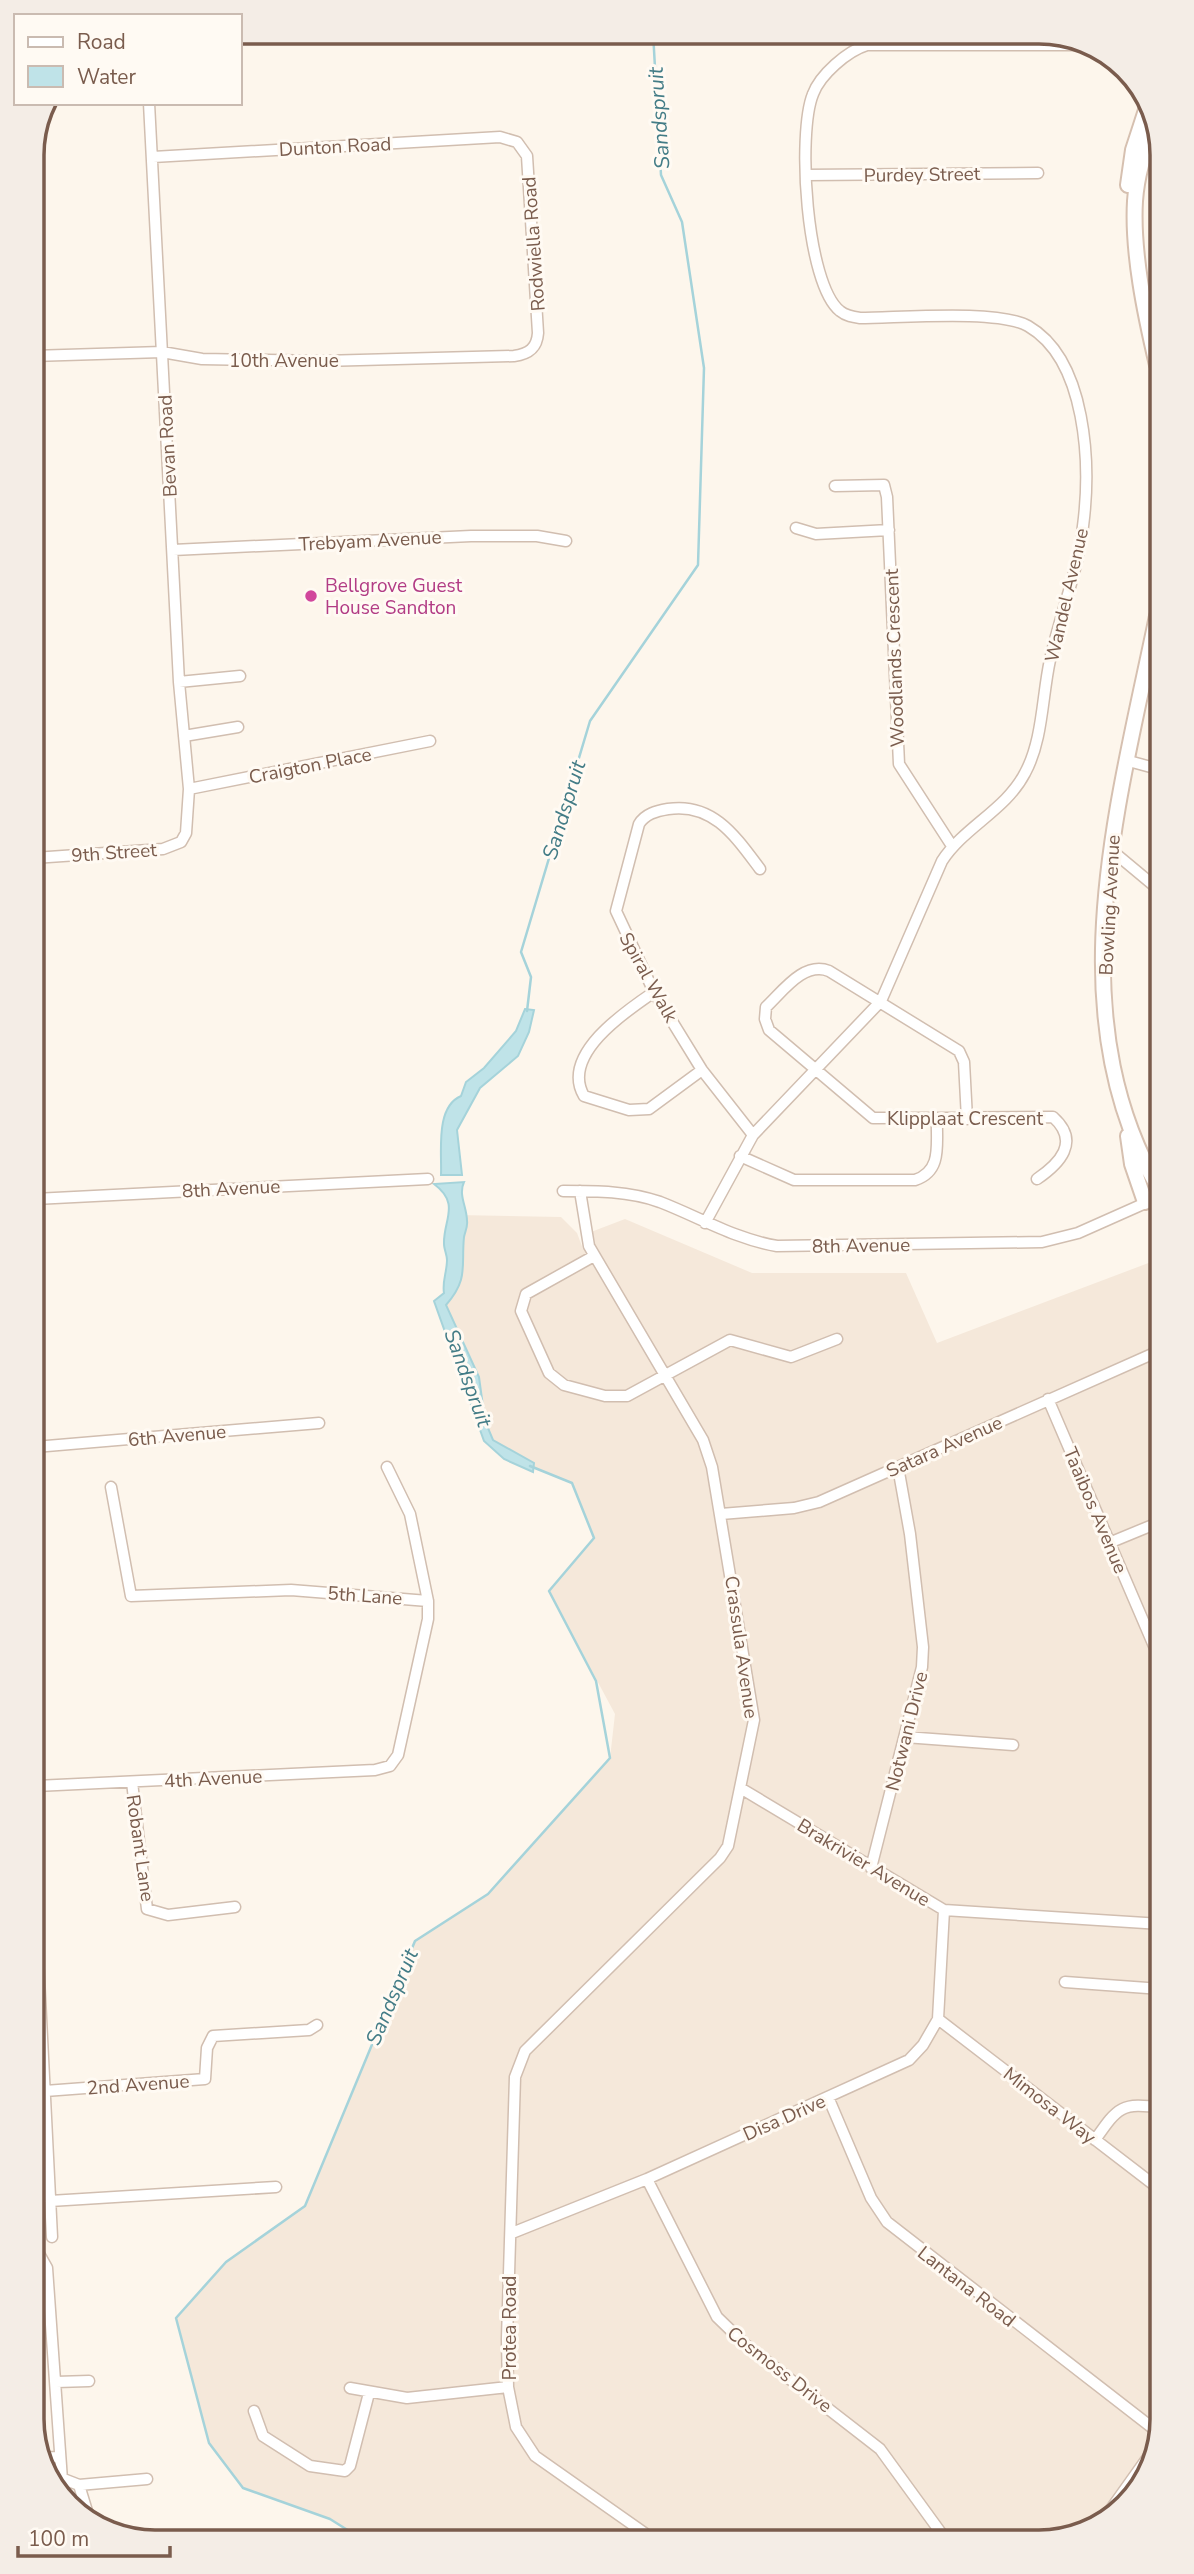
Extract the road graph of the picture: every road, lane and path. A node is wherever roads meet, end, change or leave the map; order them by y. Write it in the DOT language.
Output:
graph roads {
  1 [pos="936,44"];
  2 [pos="1022,44"];
  3 [pos="1050,44"];
  4 [pos="149,105"];
  5 [pos="1144,118"];
  6 [pos="1149,139"];
  7 [pos="517,142"];
  8 [pos="152,157"];
  9 [pos="1038,173"];
  10 [pos="806,175"];
  11 [pos="1144,310"];
  12 [pos="1150,335"];
  13 [pos="534,348"];
  14 [pos="162,352"];
  15 [pos="44,356"];
  16 [pos="835,486"];
  17 [pos="796,528"];
  18 [pos="889,530"];
  19 [pos="566,541"];
  20 [pos="173,550"];
  21 [pos="1150,658"];
  22 [pos="240,676"];
  23 [pos="180,682"];
  24 [pos="238,727"];
  25 [pos="184,737"];
  26 [pos="430,741"];
  27 [pos="1125,760"];
  28 [pos="1150,767"];
  29 [pos="189,789"];
  30 [pos="952,846"];
  31 [pos="1110,849"];
  32 [pos="44,857"];
  33 [pos="760,869"];
  34 [pos="1150,882"];
  35 [pos="654,992"];
  36 [pos="881,1001"];
  37 [pos="702,1070"];
  38 [pos="816,1070"];
  39 [pos="937,1119"];
  40 [pos="967,1119"];
  41 [pos="1128,1123"];
  42 [pos="753,1135"];
  43 [pos="740,1156"];
  44 [pos="1150,1173"];
  45 [pos="428,1179"];
  46 [pos="1037,1179"];
  47 [pos="563,1191"];
  48 [pos="580,1191"];
  49 [pos="1150,1196"];
  50 [pos="44,1199"];
  51 [pos="1150,1201"];
  52 [pos="705,1223"];
  53 [pos="594,1256"];
  54 [pos="837,1339"];
  55 [pos="1150,1355"];
  56 [pos="666,1376"];
  57 [pos="1048,1399"];
  58 [pos="318,1423"];
  59 [pos="44,1446"];
  60 [pos="387,1467"];
  61 [pos="898,1467"];
  62 [pos="111,1488"];
  63 [pos="721,1514"];
  64 [pos="1150,1526"];
  65 [pos="1109,1543"];
  66 [pos="428,1601"];
  67 [pos="1150,1637"];
  68 [pos="905,1737"];
  69 [pos="1013,1745"];
  70 [pos="390,1766"];
  71 [pos="132,1782"];
  72 [pos="44,1786"];
  73 [pos="742,1788"];
  74 [pos="871,1868"];
  75 [pos="235,1907"];
  76 [pos="944,1910"];
  77 [pos="1150,1923"];
  78 [pos="1065,1982"];
  79 [pos="1150,1988"];
  80 [pos="938,2020"];
  81 [pos="317,2025"];
  82 [pos="525,2051"];
  83 [pos="44,2074"];
  84 [pos="45,2091"];
  85 [pos="828,2097"];
  86 [pos="1150,2107"];
  87 [pos="1095,2140"];
  88 [pos="647,2179"];
  89 [pos="1150,2182"];
  90 [pos="276,2187"];
  91 [pos="50,2201"];
  92 [pos="512,2233"];
  93 [pos="52,2236"];
  94 [pos="44,2263"];
  95 [pos="89,2381"];
  96 [pos="56,2382"];
  97 [pos="508,2387"];
  98 [pos="350,2388"];
  99 [pos="369,2393"];
  100 [pos="254,2411"];
  101 [pos="1150,2426"];
  102 [pos="51,2457"];
  103 [pos="58,2457"];
  104 [pos="61,2478"];
  105 [pos="147,2479"];
  106 [pos="79,2486"];
  107 [pos="85,2505"];
  108 [pos="641,2530"];
  109 [pos="939,2530"];
  1 -- 10 [label="street, Wandel Avenue"];
  2 -- 3 [label="street, Wandel Avenue"];
  4 -- 8 [label="street, Bevan Road"];
  5 -- 11 [label="main road"];
  6 -- 11 [label="main road"];
  7 -- 8 [label="street, Dunton Road"];
  7 -- 13 [label="street, Rodwiella Road"];
  8 -- 14 [label="street, Bevan Road"];
  9 -- 10 [label="street, Purdey Street"];
  10 -- 30 [label="street, Wandel Avenue"];
  11 -- 12 [label="main road"];
  13 -- 14 [label="street, 10th Avenue"];
  14 -- 15 [label="street, 10th Avenue"];
  14 -- 20 [label="street, Bevan Road"];
  16 -- 18 [label="street, Woodlands Crescent"];
  17 -- 18 [label="street"];
  18 -- 30 [label="street, Woodlands Crescent"];
  19 -- 20 [label="street, Trebyam Avenue"];
  20 -- 23 [label="street, Bevan Road"];
  21 -- 27 [label="main road, Bowling Avenue"];
  22 -- 23 [label="street"];
  23 -- 25 [label="street, Bevan Road"];
  24 -- 25 [label="street"];
  25 -- 29 [label="street, Bevan Road"];
  26 -- 29 [label="street, Craigton Place"];
  27 -- 28 [label="street"];
  27 -- 31 [label="main road, Bowling Avenue"];
  29 -- 32 [label="street, 9th Street"];
  30 -- 36 [label="street, Wandel Avenue"];
  31 -- 34 [label="street"];
  31 -- 41 [label="main road, Bowling Avenue"];
  33 -- 35 [label="street, Spiral Walk"];
  35 -- 37 [label="street, Spiral Walk"];
  35 -- 37 [label="street"];
  36 -- 38 [label="street, Wandel Avenue"];
  36 -- 38 [label="street, Klipplaat Crescent"];
  36 -- 40 [label="street"];
  37 -- 42 [label="street, Spiral Walk"];
  38 -- 39 [label="street, Klipplaat Crescent"];
  38 -- 42 [label="street, Wandel Avenue"];
  39 -- 40 [label="street, Klipplaat Crescent"];
  39 -- 43 [label="street"];
  40 -- 46 [label="street, Klipplaat Crescent"];
  41 -- 44 [label="main road, Bowling Avenue"];
  41 -- 49 [label="main road"];
  42 -- 43 [label="street, Wandel Avenue"];
  43 -- 52 [label="street, Wandel Avenue"];
  45 -- 50 [label="street, 8th Avenue"];
  47 -- 48 [label="street, 8th Avenue"];
  48 -- 52 [label="street, 8th Avenue"];
  48 -- 53 [label="street, Crassula Avenue"];
  51 -- 52 [label="street, 8th Avenue"];
  53 -- 56 [label="street, Crassula Avenue"];
  53 -- 56 [label="street"];
  54 -- 56 [label="street"];
  55 -- 57 [label="street, Satara Avenue"];
  56 -- 63 [label="street, Crassula Avenue"];
  57 -- 61 [label="street, Satara Avenue"];
  57 -- 65 [label="street, Taaibos Avenue"];
  58 -- 59 [label="street, 6th Avenue"];
  60 -- 66 [label="street"];
  61 -- 63 [label="street, Satara Avenue"];
  61 -- 68 [label="street, Notwani Drive"];
  62 -- 66 [label="street, 5th Lane"];
  63 -- 73 [label="street, Crassula Avenue"];
  64 -- 65 [label="street"];
  65 -- 67 [label="street, Taaibos Avenue"];
  66 -- 70 [label="street, 5th Lane"];
  68 -- 69 [label="street"];
  68 -- 74 [label="street, Notwani Drive"];
  70 -- 71 [label="street, 4th Avenue"];
  71 -- 72 [label="street, 4th Avenue"];
  71 -- 75 [label="street, Robant Lane"];
  73 -- 74 [label="street, Brakrivier Avenue"];
  73 -- 82 [label="street, Crassula Avenue"];
  74 -- 76 [label="street, Brakrivier Avenue"];
  76 -- 77 [label="street, Brakrivier Avenue"];
  76 -- 80 [label="street"];
  78 -- 79 [label="street"];
  80 -- 85 [label="street, Disa Drive"];
  80 -- 87 [label="street, Mimosa Way"];
  81 -- 84 [label="street, 2nd Avenue"];
  82 -- 92 [label="street, Protea Road"];
  83 -- 84 [label="street"];
  84 -- 91 [label="street"];
  85 -- 88 [label="street, Disa Drive"];
  85 -- 101 [label="street, Lantana Road"];
  86 -- 87 [label="street"];
  87 -- 89 [label="street, Mimosa Way"];
  88 -- 92 [label="street, Disa Drive"];
  88 -- 109 [label="street, Cosmoss Drive"];
  90 -- 91 [label="street"];
  91 -- 93 [label="street"];
  92 -- 97 [label="street, Protea Road"];
  94 -- 96 [label="street"];
  95 -- 96 [label="street"];
  96 -- 103 [label="street"];
  97 -- 99 [label="street"];
  97 -- 108 [label="street, Protea Road"];
  98 -- 99 [label="street"];
  99 -- 100 [label="street"];
  102 -- 103 [label="street"];
  103 -- 104 [label="street"];
  104 -- 106 [label="street"];
  105 -- 106 [label="street"];
  106 -- 107 [label="street"];
}
